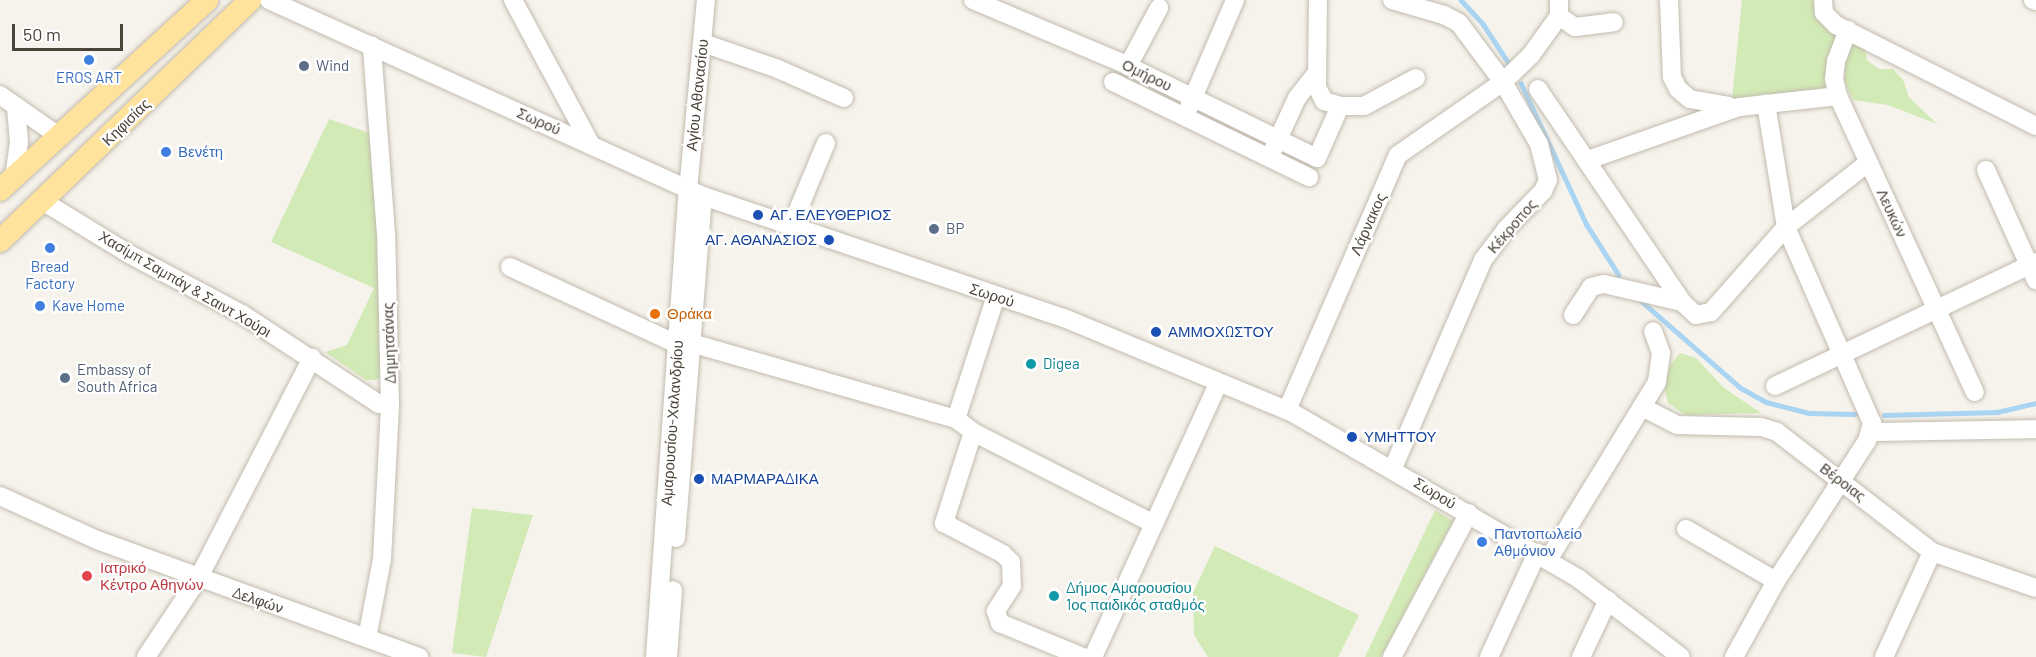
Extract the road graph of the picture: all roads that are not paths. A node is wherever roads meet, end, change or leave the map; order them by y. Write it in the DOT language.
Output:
graph roads {
  1 [pos="207,0"];
  2 [pos="250,0"];
  3 [pos="269,0"];
  4 [pos="513,0"];
  5 [pos="706,0"];
  6 [pos="973,0"];
  7 [pos="1318,0"];
  8 [pos="1392,0"];
  9 [pos="1669,0"];
  10 [pos="1823,0"];
  11 [pos="1230,2"];
  12 [pos="1000,6"];
  13 [pos="1159,8"];
  14 [pos="1559,8"];
  15 [pos="1614,22"];
  16 [pos="1848,30"];
  17 [pos="703,43"];
  18 [pos="372,46"];
  19 [pos="1128,66"];
  20 [pos="1317,72"];
  21 [pos="1416,78"];
  22 [pos="1113,82"];
  23 [pos="1503,82"];
  24 [pos="1538,89"];
  25 [pos="559,91"];
  26 [pos="0,95"];
  27 [pos="1838,96"];
  28 [pos="844,98"];
  29 [pos="1193,98"];
  30 [pos="1766,104"];
  31 [pos="16,106"];
  32 [pos="1340,106"];
  33 [pos="1739,107"];
  34 [pos="1184,117"];
  35 [pos="545,124"];
  36 [pos="2036,126"];
  37 [pos="60,137"];
  38 [pos="1278,139"];
  39 [pos="826,143"];
  40 [pos="591,145"];
  41 [pos="1268,157"];
  42 [pos="1588,160"];
  43 [pos="1869,162"];
  44 [pos="1986,170"];
  45 [pos="1309,177"];
  46 [pos="7,184"];
  47 [pos="690,190"];
  48 [pos="42,200"];
  49 [pos="791,227"];
  50 [pos="1786,227"];
  51 [pos="0,241"];
  52 [pos="510,267"];
  53 [pos="2034,269"];
  54 [pos="996,296"];
  55 [pos="1682,302"];
  56 [pos="1938,309"];
  57 [pos="1573,315"];
  58 [pos="1653,331"];
  59 [pos="684,343"];
  60 [pos="1843,353"];
  61 [pos="312,358"];
  62 [pos="1219,382"];
  63 [pos="1775,386"];
  64 [pos="1975,392"];
  65 [pos="390,405"];
  66 [pos="1642,407"];
  67 [pos="1287,410"];
  68 [pos="956,418"];
  69 [pos="2036,429"];
  70 [pos="973,432"];
  71 [pos="1870,432"];
  72 [pos="1393,468"];
  73 [pos="1843,482"];
  74 [pos="0,496"];
  75 [pos="1469,513"];
  76 [pos="1154,525"];
  77 [pos="1686,529"];
  78 [pos="1932,552"];
  79 [pos="1543,556"];
  80 [pos="198,579"];
  81 [pos="1776,581"];
  82 [pos="2036,588"];
  83 [pos="1608,600"];
  84 [pos="366,638"];
  85 [pos="146,657"];
  86 [pos="419,657"];
  87 [pos="655,657"];
  88 [pos="668,657"];
  89 [pos="1083,657"];
  90 [pos="1093,657"];
  91 [pos="1392,657"];
  92 [pos="1489,657"];
  93 [pos="1581,657"];
  94 [pos="1681,657"];
  95 [pos="1734,657"];
  96 [pos="1884,657"];
  1 -- 37 [label="main road, Κηφισίας"];
  2 -- 48 [label="main road, Κηφισίας"];
  3 -- 18 [label="street, Σωρού"];
  4 -- 25 [label="street"];
  5 -- 17 [label="street, Αγίου Αθανασίου"];
  6 -- 12 [label="street, Ομήρου"];
  7 -- 20 [label="street"];
  8 -- 23 [label="street"];
  9 -- 33 [label="street"];
  10 -- 16 [label="street"];
  11 -- 29 [label="street"];
  12 -- 19 [label="street, Ομήρου"];
  13 -- 19 [label="street"];
  14 -- 15 [label="street"];
  14 -- 23 [label="street"];
  16 -- 27 [label="street, Λευκών"];
  16 -- 36 [label="street"];
  17 -- 28 [label="street"];
  17 -- 47 [label="street, Αγίου Αθανασίου"];
  18 -- 35 [label="street, Σωρού"];
  18 -- 65 [label="street, Δημητσάνας"];
  19 -- 29 [label="street, Ομήρου"];
  20 -- 32 [label="street"];
  20 -- 38 [label="street"];
  21 -- 32 [label="street"];
  22 -- 34 [label="street"];
  23 -- 67 [label="street, Λάρνακος"];
  23 -- 72 [label="street, Κέκροπος"];
  24 -- 42 [label="street"];
  25 -- 35 [label="street"];
  25 -- 40 [label="street"];
  26 -- 31 [label="street"];
  27 -- 30 [label="street"];
  27 -- 43 [label="street, Λευκών"];
  29 -- 34 [label="street"];
  29 -- 38 [label="street, Ομήρου"];
  30 -- 33 [label="street"];
  30 -- 50 [label="street"];
  31 -- 37 [label="street"];
  31 -- 46 [label="street"];
  32 -- 38 [label="street, Ομήρου"];
  33 -- 42 [label="street"];
  34 -- 41 [label="street"];
  35 -- 40 [label="street, Σωρού"];
  37 -- 46 [label="main road, Κηφισίας"];
  38 -- 41 [label="street"];
  39 -- 49 [label="street"];
  40 -- 47 [label="street, Σωρού"];
  41 -- 45 [label="street"];
  42 -- 55 [label="street"];
  43 -- 50 [label="street"];
  43 -- 56 [label="street, Λευκών"];
  44 -- 53 [label="street"];
  47 -- 49 [label="street, Σωρού"];
  47 -- 59 [label="street, Αμαρουσίου-Χαλανδρίου"];
  48 -- 51 [label="main road, Κηφισίας"];
  48 -- 61 [label="street, Χασίμπ Σαμπάγ & Σαιντ Χούρι"];
  49 -- 54 [label="street, Σωρού"];
  50 -- 55 [label="street"];
  50 -- 60 [label="street"];
  52 -- 59 [label="street"];
  53 -- 56 [label="street"];
  54 -- 62 [label="street, Σωρού"];
  54 -- 68 [label="street"];
  55 -- 57 [label="street"];
  56 -- 60 [label="street"];
  56 -- 64 [label="street, Λευκών"];
  58 -- 66 [label="street"];
  59 -- 68 [label="street"];
  59 -- 87 [label="street, Αμαρουσίου-Χαλανδρίου"];
  59 -- 88 [label="street, Αμαρουσίου-Χαλανδρίου"];
  60 -- 63 [label="street"];
  60 -- 71 [label="street"];
  61 -- 65 [label="street, Χασίμπ Σαμπάγ & Σαιντ Χούρι"];
  61 -- 80 [label="street"];
  62 -- 67 [label="street, Σωρού"];
  62 -- 76 [label="street"];
  65 -- 84 [label="street, Δημητσάνας"];
  66 -- 73 [label="street, Βέροιας"];
  66 -- 79 [label="street"];
  67 -- 72 [label="street, Σωρού"];
  68 -- 70 [label="street"];
  69 -- 71 [label="street"];
  70 -- 76 [label="street"];
  70 -- 89 [label="street"];
  71 -- 73 [label="street"];
  72 -- 75 [label="street, Σωρού"];
  73 -- 78 [label="street, Βέροιας"];
  73 -- 81 [label="street"];
  74 -- 80 [label="street, Δελφών"];
  75 -- 79 [label="street, Σωρού"];
  75 -- 91 [label="street"];
  76 -- 90 [label="street"];
  77 -- 81 [label="street"];
  78 -- 82 [label="street, Βέροιας"];
  78 -- 96 [label="street"];
  79 -- 83 [label="street, Σωρού"];
  79 -- 92 [label="street"];
  80 -- 84 [label="street, Δελφών"];
  80 -- 85 [label="street"];
  81 -- 95 [label="street"];
  83 -- 93 [label="street"];
  83 -- 94 [label="street, Σωρού"];
  84 -- 86 [label="street, Δελφών"];
}
